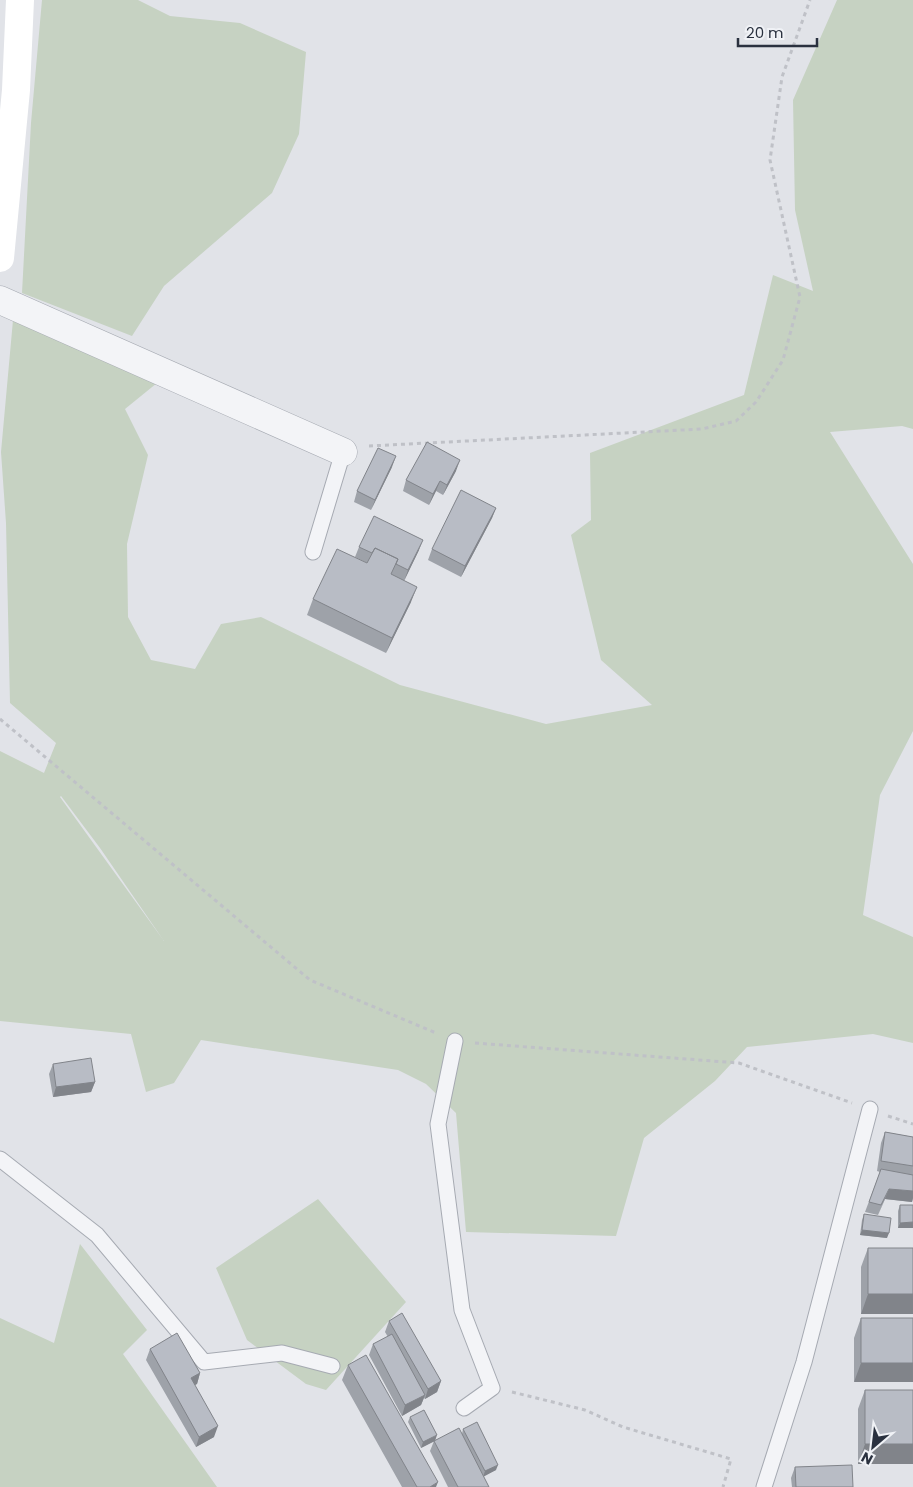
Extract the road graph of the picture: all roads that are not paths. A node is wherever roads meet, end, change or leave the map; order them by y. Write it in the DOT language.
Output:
graph roads {
  1 [pos="20,0"];
  2 [pos="8,90"];
  3 [pos="0,258"];
  4 [pos="0,300"];
  5 [pos="343,452"];
  6 [pos="313,552"];
  7 [pos="455,1041"];
  8 [pos="870,1109"];
  9 [pos="0,1159"];
  10 [pos="332,1366"];
  11 [pos="464,1408"];
  12 [pos="764,1487"];
  1 -- 2 [label="street"];
  2 -- 3 [label="street"];
  4 -- 5 [label="street"];
  5 -- 6 [label="lane"];
  7 -- 11 [label="lane"];
  8 -- 12 [label="lane"];
  9 -- 10 [label="lane"];
}
